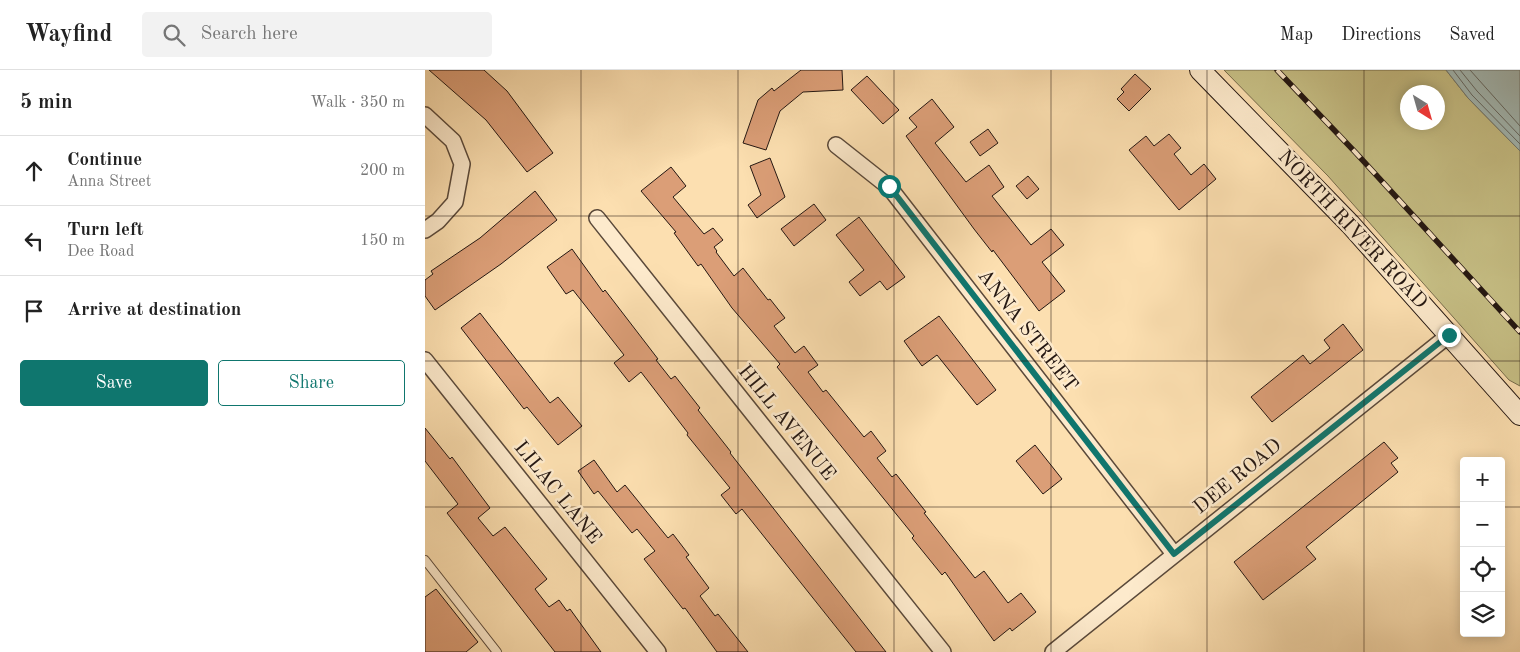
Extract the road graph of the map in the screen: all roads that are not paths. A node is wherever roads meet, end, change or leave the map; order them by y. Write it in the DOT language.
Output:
graph roads {
  1 [pos="1200,70"];
  2 [pos="425,116"];
  3 [pos="836,145"];
  4 [pos="597,218"];
  5 [pos="425,230"];
  6 [pos="1449,335"];
  7 [pos="425,360"];
  8 [pos="1520,415"];
  9 [pos="1174,554"];
  10 [pos="425,560"];
  11 [pos="497,652"];
  12 [pos="658,652"];
  13 [pos="943,652"];
  14 [pos="1053,652"];
  1 -- 6 [label="main road, NORTH RIVER ROAD"];
  2 -- 5 [label="street"];
  3 -- 9 [label="street, ANNA STREET"];
  4 -- 13 [label="street, HILL AVENUE"];
  6 -- 8 [label="main road, NORTH RIVER ROAD"];
  6 -- 9 [label="street, DEE ROAD"];
  7 -- 12 [label="street, LILAC LANE"];
  9 -- 14 [label="street, DEE ROAD"];
  10 -- 11 [label="lane"];
}
